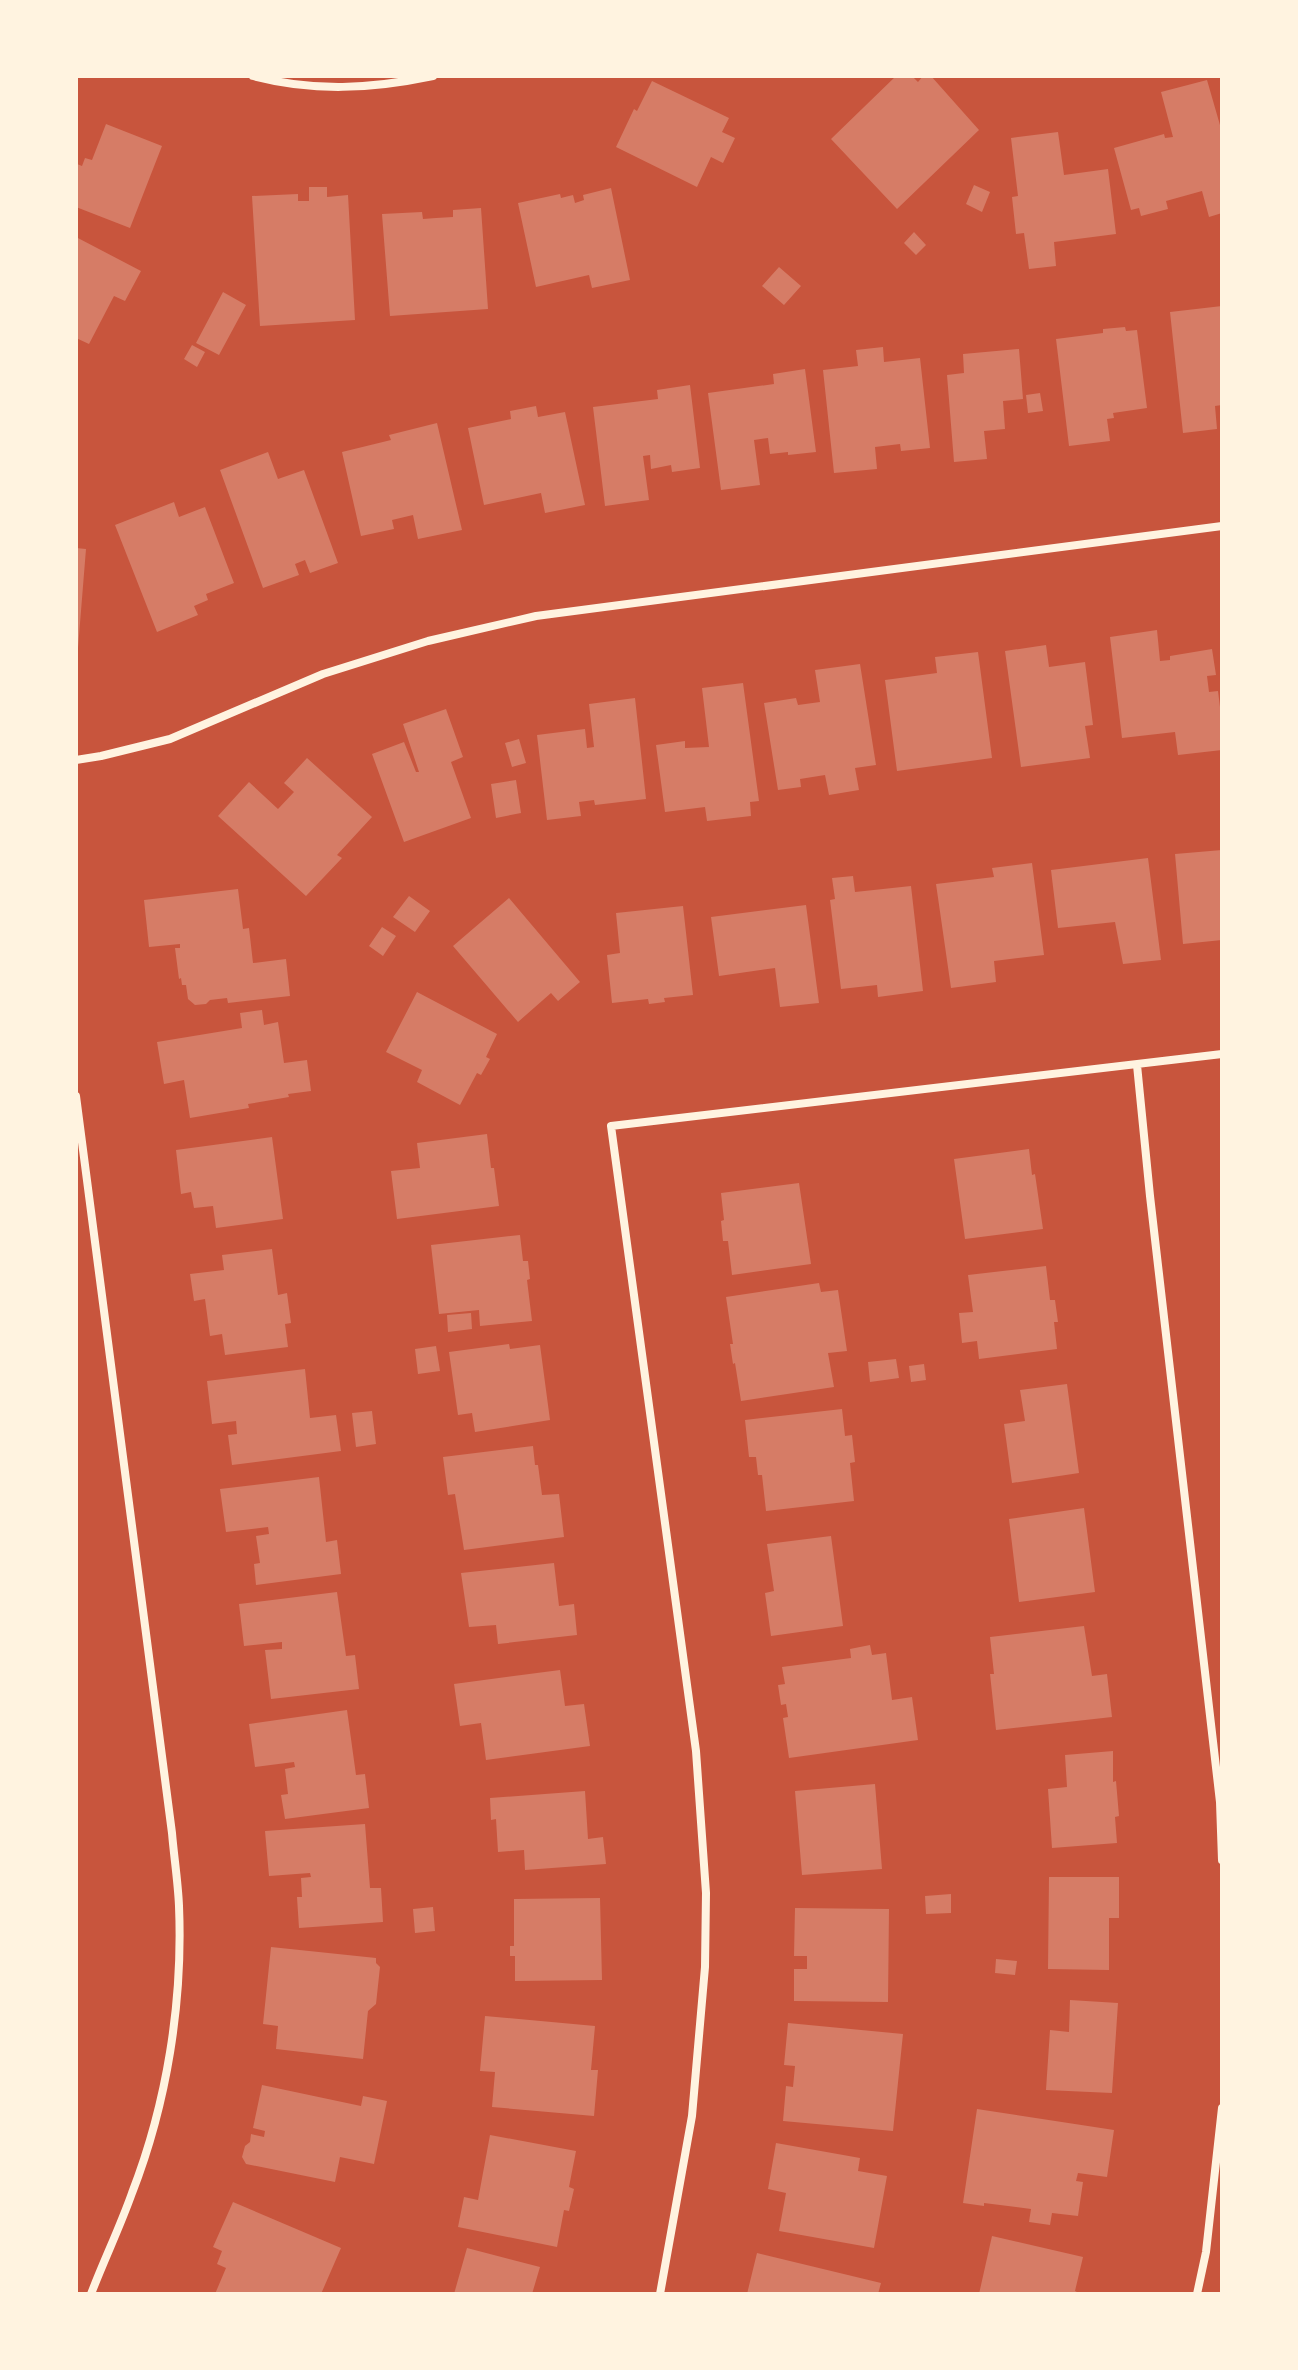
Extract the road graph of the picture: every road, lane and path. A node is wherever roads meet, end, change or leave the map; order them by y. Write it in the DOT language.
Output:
graph roads {
  1 [pos="253,76"];
  2 [pos="433,76"];
  3 [pos="1222,526"];
  4 [pos="76,760"];
  5 [pos="1222,1054"];
  6 [pos="1137,1065"];
  7 [pos="76,1096"];
  8 [pos="1222,1860"];
  9 [pos="1222,2108"];
  10 [pos="91,2294"];
  11 [pos="660,2294"];
  12 [pos="1197,2294"];
  1 -- 2 [label="street"];
  3 -- 4 [label="street"];
  5 -- 6 [label="street"];
  6 -- 8 [label="street"];
  6 -- 11 [label="street"];
  7 -- 10 [label="street"];
  9 -- 12 [label="street"];
}
